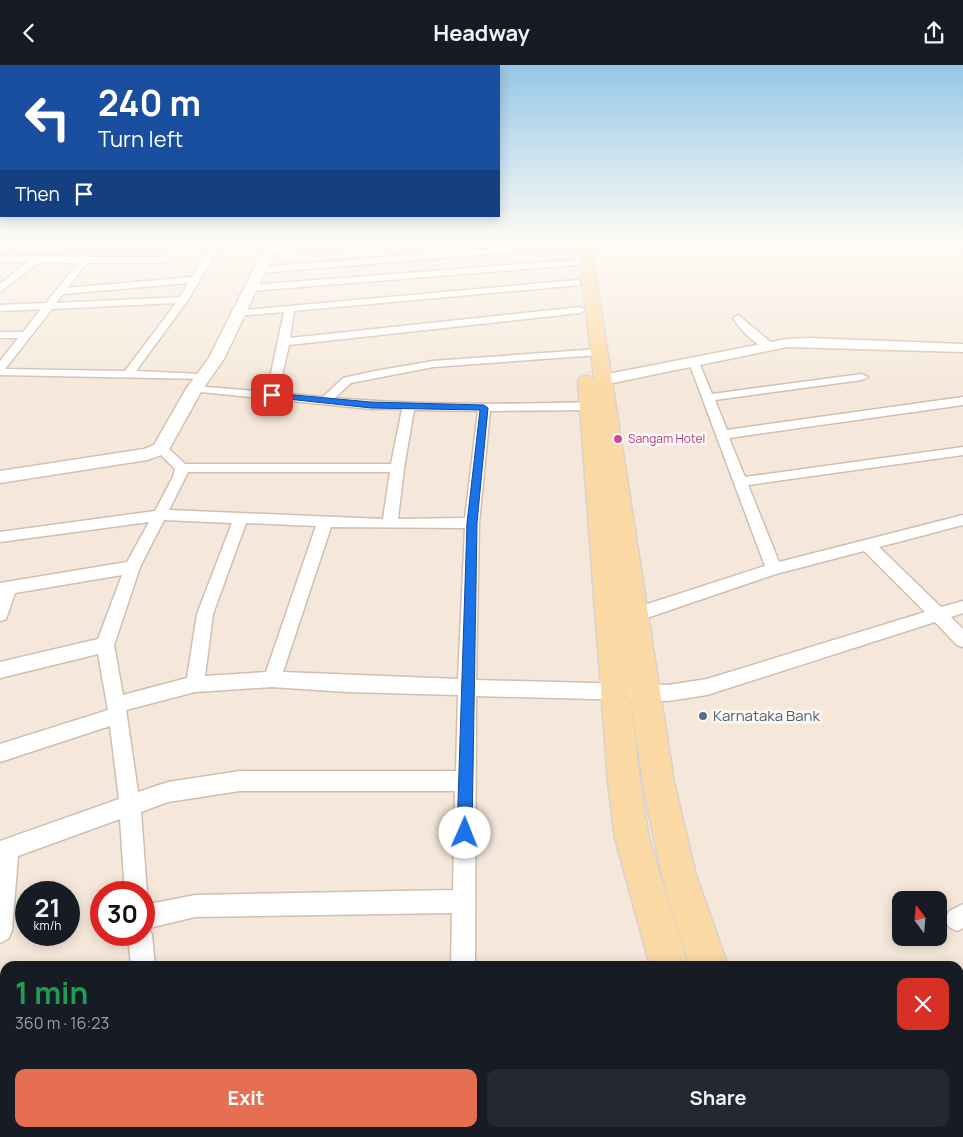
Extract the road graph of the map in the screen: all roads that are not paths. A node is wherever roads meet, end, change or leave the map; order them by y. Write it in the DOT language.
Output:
graph roads {
  1 [pos="80,290"];
  2 [pos="188,290"];
  3 [pos="249,290"];
  4 [pos="388,290"];
  5 [pos="579,290"];
  6 [pos="583,290"];
  7 [pos="58,292"];
  8 [pos="183,300"];
  9 [pos="0,308"];
  10 [pos="46,308"];
  11 [pos="290,308"];
  12 [pos="580,310"];
  13 [pos="238,313"];
  14 [pos="738,318"];
  15 [pos="0,335"];
  16 [pos="26,335"];
  17 [pos="284,343"];
  18 [pos="769,346"];
  19 [pos="963,348"];
  20 [pos="592,353"];
  21 [pos="692,360"];
  22 [pos="0,368"];
  23 [pos="0,372"];
  24 [pos="128,374"];
  25 [pos="862,377"];
  26 [pos="603,380"];
  27 [pos="198,383"];
  28 [pos="272,395"];
  29 [pos="707,398"];
  30 [pos="327,400"];
  31 [pos="963,401"];
  32 [pos="409,406"];
  33 [pos="598,406"];
  34 [pos="484,408"];
  35 [pos="721,435"];
  36 [pos="161,449"];
  37 [pos="963,451"];
  38 [pos="182,468"];
  39 [pos="397,468"];
  40 [pos="0,477"];
  41 [pos="740,482"];
  42 [pos="160,515"];
  43 [pos="241,518"];
  44 [pos="963,520"];
  45 [pos="325,522"];
  46 [pos="472,523"];
  47 [pos="390,524"];
  48 [pos="0,537"];
  49 [pos="867,545"];
  50 [pos="132,567"];
  51 [pos="774,569"];
  52 [pos="4,589"];
  53 [pos="963,607"];
  54 [pos="0,614"];
  55 [pos="635,615"];
  56 [pos="938,615"];
  57 [pos="963,641"];
  58 [pos="105,645"];
  59 [pos="0,670"];
  60 [pos="272,679"];
  61 [pos="195,684"];
  62 [pos="467,689"];
  63 [pos="616,691"];
  64 [pos="646,691"];
  65 [pos="117,710"];
  66 [pos="0,753"];
  67 [pos="466,781"];
  68 [pos="130,806"];
  69 [pos="4,850"];
  70 [pos="135,881"];
  71 [pos="464,901"];
  72 [pos="155,915"];
  73 [pos="0,931"];
  74 [pos="141,946"];
  75 [pos="143,961"];
  76 [pos="464,961"];
  77 [pos="667,961"];
  78 [pos="707,961"];
  1 -- 7 [label="street"];
  2 -- 8 [label="street"];
  3 -- 13 [label="street"];
  4 -- 11 [label="street"];
  5 -- 12 [label="main road"];
  6 -- 20 [label="main road"];
  7 -- 10 [label="street"];
  8 -- 10 [label="street"];
  8 -- 24 [label="street"];
  9 -- 10 [label="street"];
  10 -- 16 [label="street"];
  11 -- 13 [label="street"];
  11 -- 17 [label="street"];
  12 -- 17 [label="street"];
  12 -- 20 [label="main road"];
  13 -- 27 [label="street"];
  14 -- 18 [label="street"];
  15 -- 16 [label="street"];
  16 -- 22 [label="street"];
  17 -- 28 [label="street"];
  18 -- 19 [label="street"];
  18 -- 21 [label="street"];
  20 -- 26 [label="main road"];
  20 -- 30 [label="street"];
  20 -- 33 [label="main road"];
  21 -- 26 [label="street"];
  21 -- 29 [label="street"];
  23 -- 24 [label="street"];
  24 -- 27 [label="street"];
  25 -- 29 [label="street"];
  26 -- 33 [label="main road"];
  27 -- 28 [label="street"];
  27 -- 36 [label="street"];
  28 -- 30 [label="street"];
  29 -- 35 [label="street"];
  30 -- 32 [label="street"];
  31 -- 35 [label="street"];
  32 -- 34 [label="street"];
  32 -- 39 [label="street"];
  33 -- 34 [label="street"];
  33 -- 55 [label="main road"];
  33 -- 63 [label="main road"];
  34 -- 46 [label="street"];
  35 -- 41 [label="street"];
  36 -- 38 [label="street"];
  36 -- 40 [label="street"];
  37 -- 41 [label="street"];
  38 -- 39 [label="street"];
  38 -- 42 [label="street"];
  39 -- 47 [label="street"];
  41 -- 51 [label="street"];
  42 -- 43 [label="street"];
  42 -- 48 [label="street"];
  42 -- 50 [label="street"];
  43 -- 45 [label="street"];
  43 -- 61 [label="street"];
  44 -- 49 [label="street"];
  45 -- 47 [label="street"];
  45 -- 60 [label="street"];
  46 -- 47 [label="street"];
  46 -- 62 [label="street"];
  49 -- 51 [label="street"];
  49 -- 56 [label="street"];
  50 -- 52 [label="street"];
  50 -- 58 [label="street"];
  51 -- 55 [label="street"];
  52 -- 54 [label="street"];
  53 -- 56 [label="street"];
  55 -- 64 [label="main road"];
  56 -- 57 [label="street"];
  56 -- 64 [label="street"];
  58 -- 59 [label="street"];
  58 -- 65 [label="street"];
  60 -- 61 [label="street"];
  60 -- 62 [label="street"];
  61 -- 65 [label="street"];
  62 -- 63 [label="street"];
  62 -- 67 [label="street"];
  63 -- 64 [label="street"];
  63 -- 77 [label="main road"];
  64 -- 78 [label="main road"];
  65 -- 66 [label="street"];
  65 -- 68 [label="street"];
  67 -- 68 [label="street"];
  67 -- 71 [label="street"];
  68 -- 69 [label="street"];
  68 -- 70 [label="street"];
  69 -- 73 [label="street"];
  71 -- 72 [label="street"];
  71 -- 76 [label="street"];
  74 -- 75 [label="street"];
}
